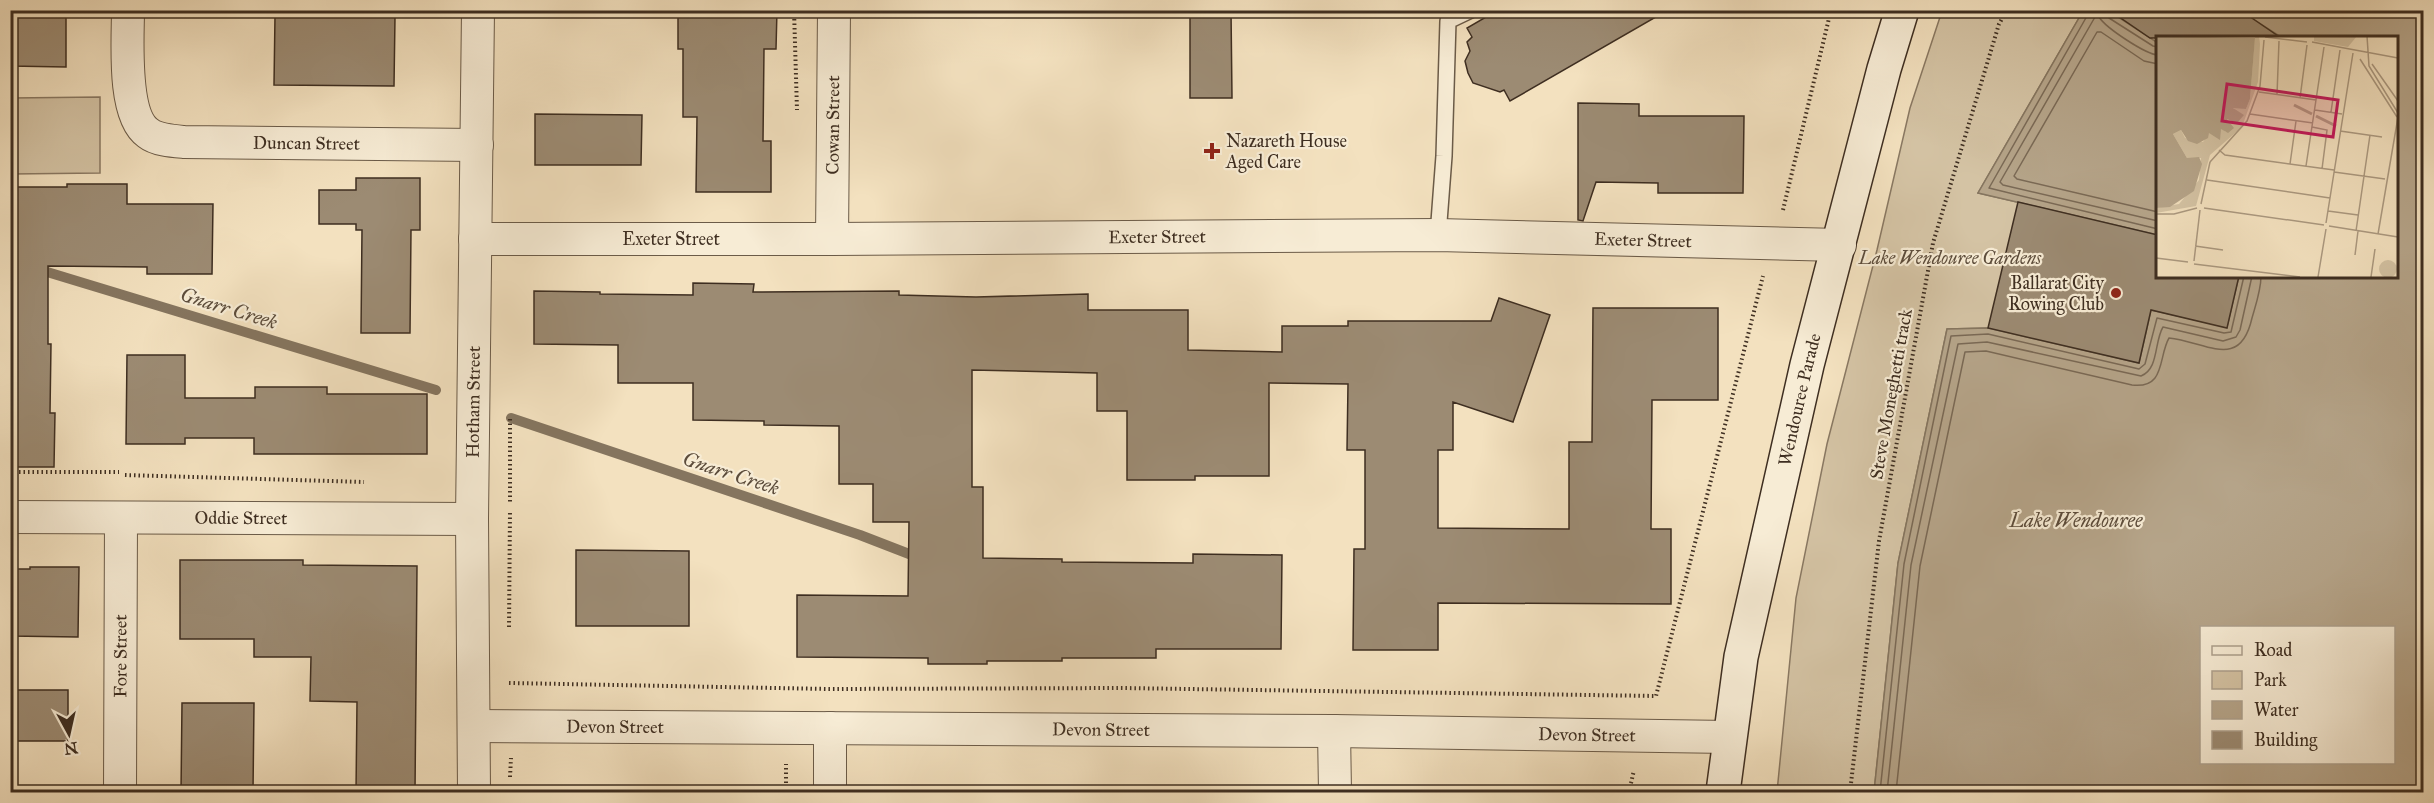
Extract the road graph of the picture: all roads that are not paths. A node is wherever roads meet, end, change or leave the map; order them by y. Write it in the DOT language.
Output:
graph roads {
  1 [pos="128,10"];
  2 [pos="478,10"];
  3 [pos="834,10"];
  4 [pos="1471,10"];
  5 [pos="1902,10"];
  6 [pos="477,145"];
  7 [pos="1438,235"];
  8 [pos="475,238"];
  9 [pos="832,239"];
  10 [pos="1840,244"];
  11 [pos="10,517"];
  12 [pos="121,518"];
  13 [pos="472,519"];
  14 [pos="474,726"];
  15 [pos="830,728"];
  16 [pos="1334,730"];
  17 [pos="1729,737"];
  18 [pos="120,792"];
  19 [pos="474,792"];
  20 [pos="830,792"];
  21 [pos="1335,792"];
  22 [pos="1723,792"];
  1 -- 6 [label="street, Duncan Street"];
  2 -- 6 [label="street, Hotham Street"];
  3 -- 9 [label="street, Cowan Street"];
  4 -- 7 [label="lane"];
  5 -- 10 [label="street, Wendouree Parade"];
  6 -- 8 [label="street, Hotham Street"];
  7 -- 9 [label="street, Exeter Street"];
  7 -- 10 [label="street, Exeter Street"];
  8 -- 9 [label="street, Exeter Street"];
  8 -- 13 [label="street, Hotham Street"];
  10 -- 17 [label="street, Wendouree Parade"];
  11 -- 12 [label="street, Oddie Street"];
  12 -- 13 [label="street, Oddie Street"];
  12 -- 18 [label="street, Fore Street"];
  13 -- 14 [label="street, Hotham Street"];
  14 -- 15 [label="street, Devon Street"];
  14 -- 19 [label="street, Hotham Street"];
  15 -- 16 [label="street, Devon Street"];
  15 -- 20 [label="street"];
  16 -- 17 [label="street, Devon Street"];
  16 -- 21 [label="street"];
  17 -- 22 [label="street, Wendouree Parade"];
}
